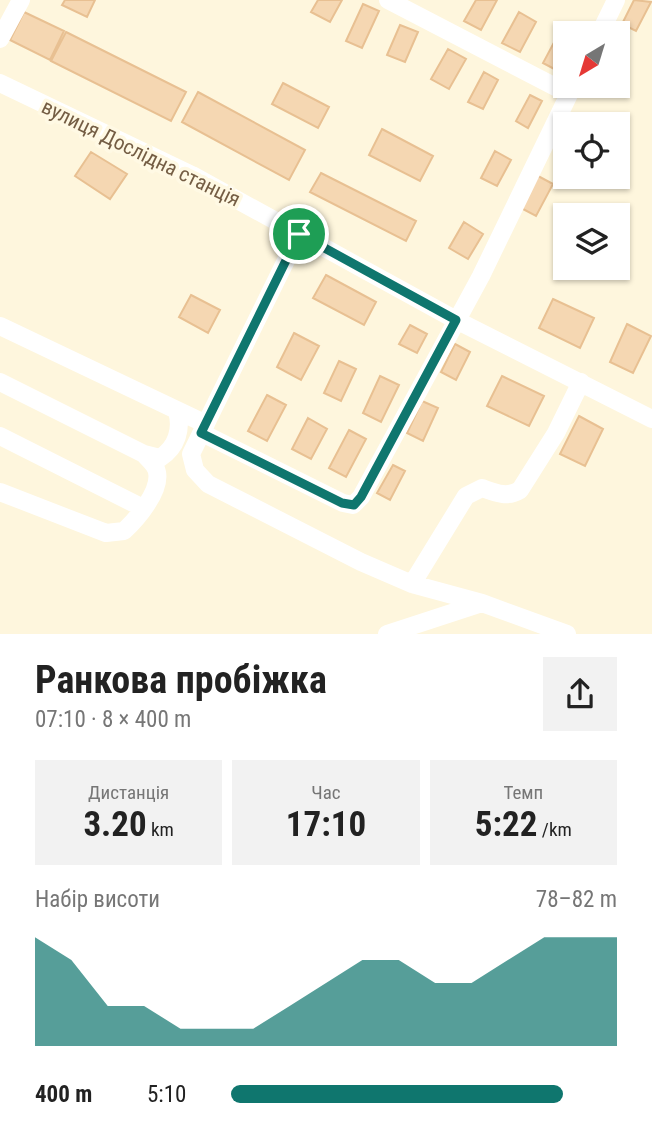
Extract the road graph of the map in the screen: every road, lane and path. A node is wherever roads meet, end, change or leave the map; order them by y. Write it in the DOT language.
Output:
graph roads {
  1 [pos="388,0"];
  2 [pos="617,0"];
  3 [pos="12,6"];
  4 [pos="606,21"];
  5 [pos="0,40"];
  6 [pos="553,81"];
  7 [pos="0,83"];
  8 [pos="567,98"];
  9 [pos="299,234"];
  10 [pos="456,320"];
  11 [pos="0,326"];
  12 [pos="0,382"];
  13 [pos="580,382"];
  14 [pos="177,411"];
  15 [pos="652,419"];
  16 [pos="204,428"];
  17 [pos="0,436"];
  18 [pos="144,454"];
  19 [pos="0,492"];
  20 [pos="143,508"];
  21 [pos="412,584"];
  22 [pos="482,603"];
  23 [pos="387,634"];
  24 [pos="567,634"];
  1 -- 6 [label="street"];
  2 -- 4 [label="street"];
  3 -- 5 [label="street"];
  7 -- 9 [label="street, вулиця Дослідна станція"];
  8 -- 10 [label="street"];
  9 -- 10 [label="street, вулиця Дослідна станція"];
  9 -- 16 [label="street"];
  10 -- 13 [label="street, вулиця Дослідна станція"];
  10 -- 16 [label="street"];
  11 -- 14 [label="street"];
  12 -- 18 [label="street"];
  13 -- 15 [label="street, вулиця Дослідна станція"];
  13 -- 21 [label="street"];
  14 -- 16 [label="street"];
  14 -- 18 [label="street"];
  16 -- 21 [label="street"];
  17 -- 20 [label="street"];
  18 -- 20 [label="street"];
  19 -- 20 [label="street"];
  21 -- 22 [label="street"];
  22 -- 23 [label="street"];
  22 -- 24 [label="street"];
}
